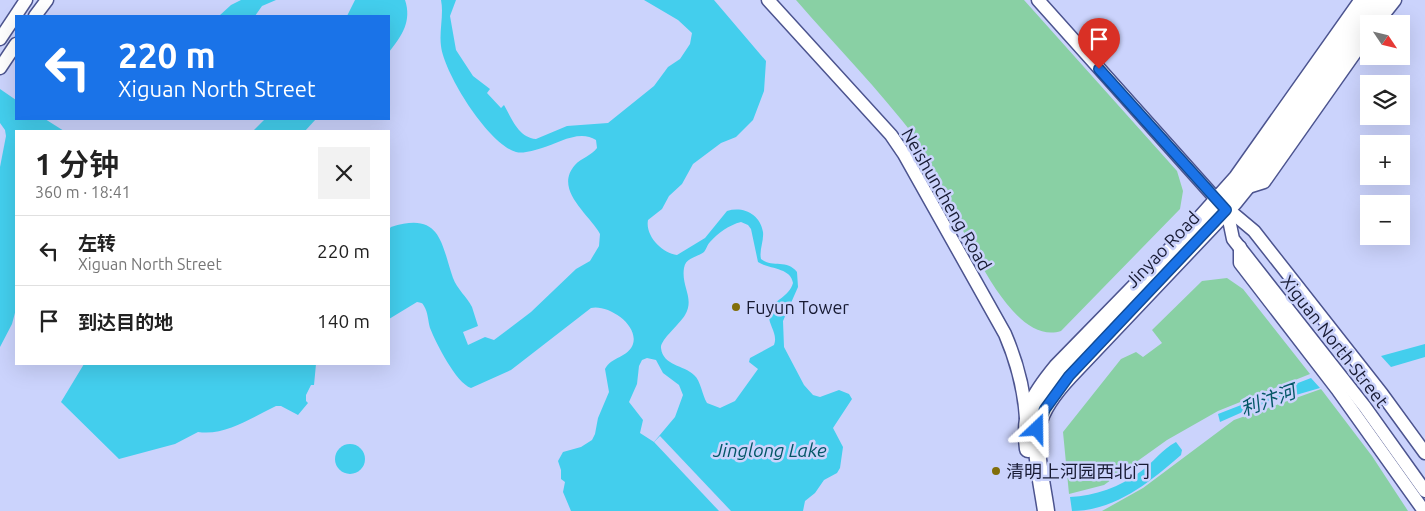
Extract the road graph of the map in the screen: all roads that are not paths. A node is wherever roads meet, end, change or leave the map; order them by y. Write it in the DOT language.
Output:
graph roads {
  1 [pos="26,0"];
  2 [pos="47,0"];
  3 [pos="768,0"];
  4 [pos="1038,0"];
  5 [pos="1363,0"];
  6 [pos="1380,0"];
  7 [pos="1395,0"];
  8 [pos="16,15"];
  9 [pos="36,15"];
  10 [pos="1383,15"];
  11 [pos="15,16"];
  12 [pos="0,39"];
  13 [pos="15,45"];
  14 [pos="1360,46"];
  15 [pos="1,66"];
  16 [pos="1245,188"];
  17 [pos="1222,205"];
  18 [pos="1240,248"];
  19 [pos="1026,420"];
  20 [pos="1425,453"];
  21 [pos="1425,491"];
  22 [pos="1036,511"];
  23 [pos="1046,511"];
  24 [pos="1424,511"];
  1 -- 8 [label="street"];
  2 -- 9 [label="street"];
  3 -- 19 [label="street, Neishuncheng Road"];
  4 -- 17 [label="street, Xiguan North Street"];
  5 -- 17 [label="main road, Jinyao Road"];
  6 -- 16 [label="main road, Jinyao Road"];
  7 -- 10 [label="street"];
  11 -- 12 [label="street"];
  13 -- 15 [label="street"];
  14 -- 16 [label="street"];
  16 -- 17 [label="main road, Jinyao Road"];
  17 -- 18 [label="street, Xiguan North Street"];
  17 -- 19 [label="main road, Jinyao Road"];
  17 -- 20 [label="street, Xiguan North Street"];
  17 -- 23 [label="main road, Jinyao Road"];
  18 -- 21 [label="street, Xiguan North Street"];
  18 -- 24 [label="street"];
  19 -- 22 [label="main road, Jinyao Road"];
}
